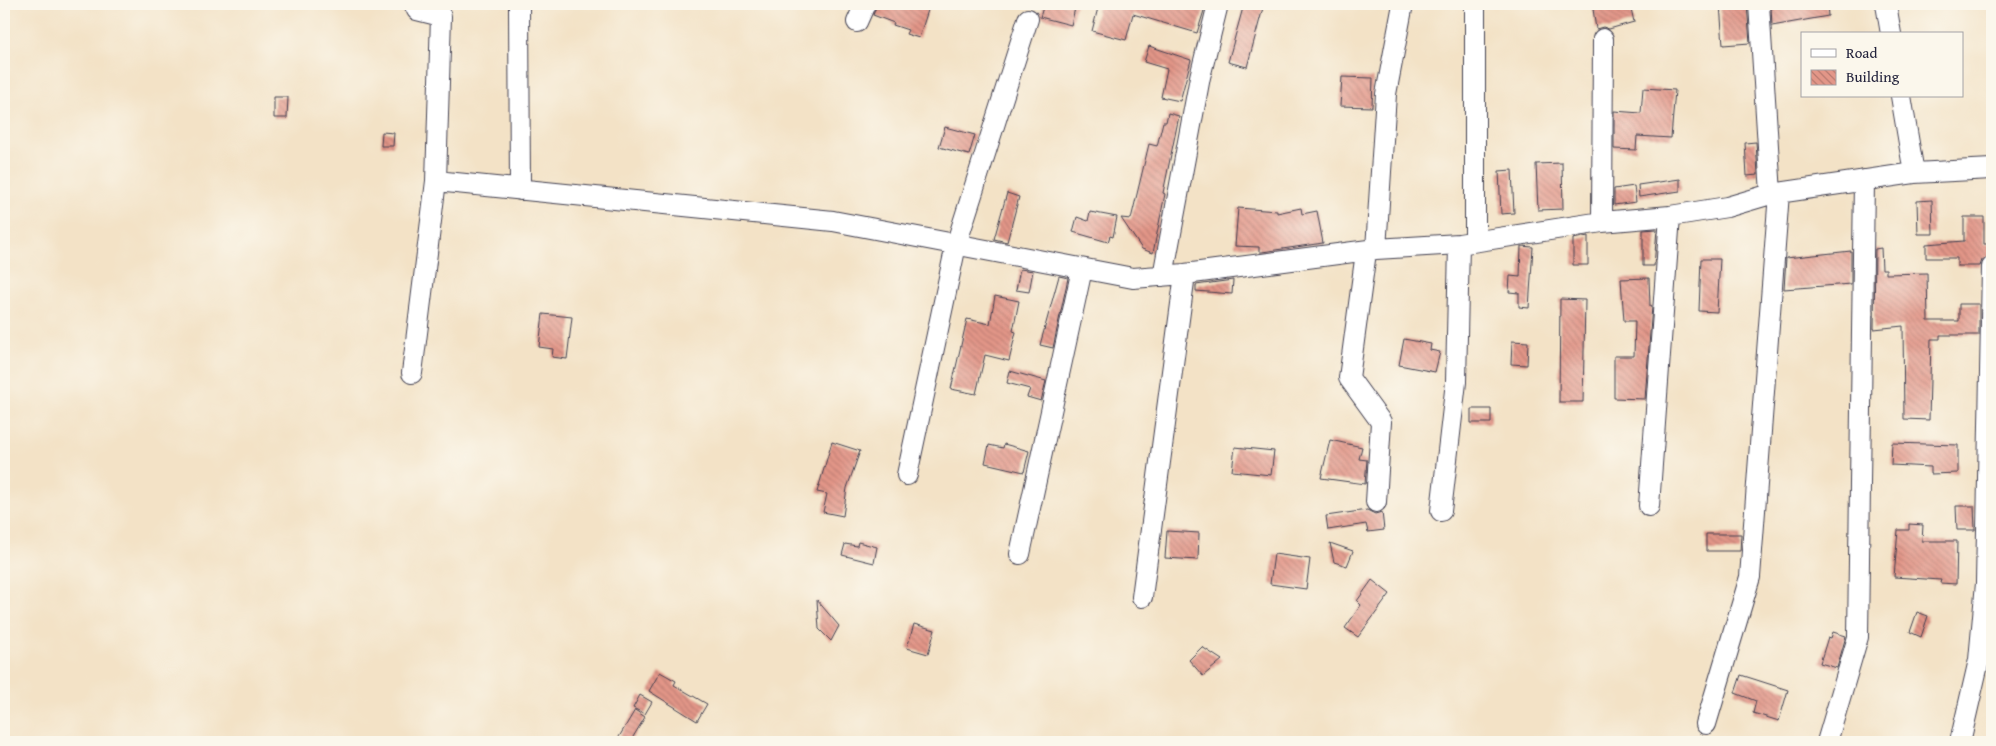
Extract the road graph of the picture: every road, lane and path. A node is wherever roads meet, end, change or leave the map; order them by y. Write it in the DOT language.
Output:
graph roads {
  1 [pos="414,4"];
  2 [pos="519,4"];
  3 [pos="864,4"];
  4 [pos="1218,4"];
  5 [pos="1403,4"];
  6 [pos="1475,4"];
  7 [pos="1758,4"];
  8 [pos="1886,4"];
  9 [pos="1028,19"];
  10 [pos="857,22"];
  11 [pos="1891,32"];
  12 [pos="1603,39"];
  13 [pos="1901,98"];
  14 [pos="1992,169"];
  15 [pos="1914,173"];
  16 [pos="1864,180"];
  17 [pos="436,181"];
  18 [pos="520,190"];
  19 [pos="1775,193"];
  20 [pos="1670,216"];
  21 [pos="1602,222"];
  22 [pos="1467,243"];
  23 [pos="956,245"];
  24 [pos="1371,250"];
  25 [pos="1992,267"];
  26 [pos="1082,269"];
  27 [pos="1185,274"];
  28 [pos="1163,276"];
  29 [pos="412,373"];
  30 [pos="907,475"];
  31 [pos="1376,502"];
  32 [pos="1649,506"];
  33 [pos="1441,511"];
  34 [pos="1020,554"];
  35 [pos="1142,597"];
  36 [pos="1706,724"];
  37 [pos="1827,742"];
  38 [pos="1960,742"];
  1 -- 17 [label="street"];
  2 -- 18 [label="street"];
  3 -- 10 [label="street"];
  4 -- 28 [label="street"];
  5 -- 24 [label="street"];
  6 -- 22 [label="street"];
  7 -- 19 [label="street"];
  8 -- 11 [label="street"];
  9 -- 23 [label="street"];
  12 -- 21 [label="street"];
  13 -- 15 [label="street"];
  14 -- 15 [label="street"];
  15 -- 16 [label="street"];
  16 -- 19 [label="street"];
  16 -- 37 [label="street"];
  17 -- 18 [label="street"];
  17 -- 29 [label="street"];
  18 -- 23 [label="street"];
  19 -- 20 [label="street"];
  19 -- 36 [label="street"];
  20 -- 21 [label="street"];
  20 -- 32 [label="street"];
  21 -- 22 [label="street"];
  22 -- 24 [label="street"];
  22 -- 33 [label="street"];
  23 -- 26 [label="street"];
  23 -- 30 [label="street"];
  24 -- 27 [label="street"];
  24 -- 31 [label="street"];
  25 -- 38 [label="street"];
  26 -- 28 [label="street"];
  26 -- 34 [label="street"];
  27 -- 28 [label="street"];
  27 -- 35 [label="street"];
}
